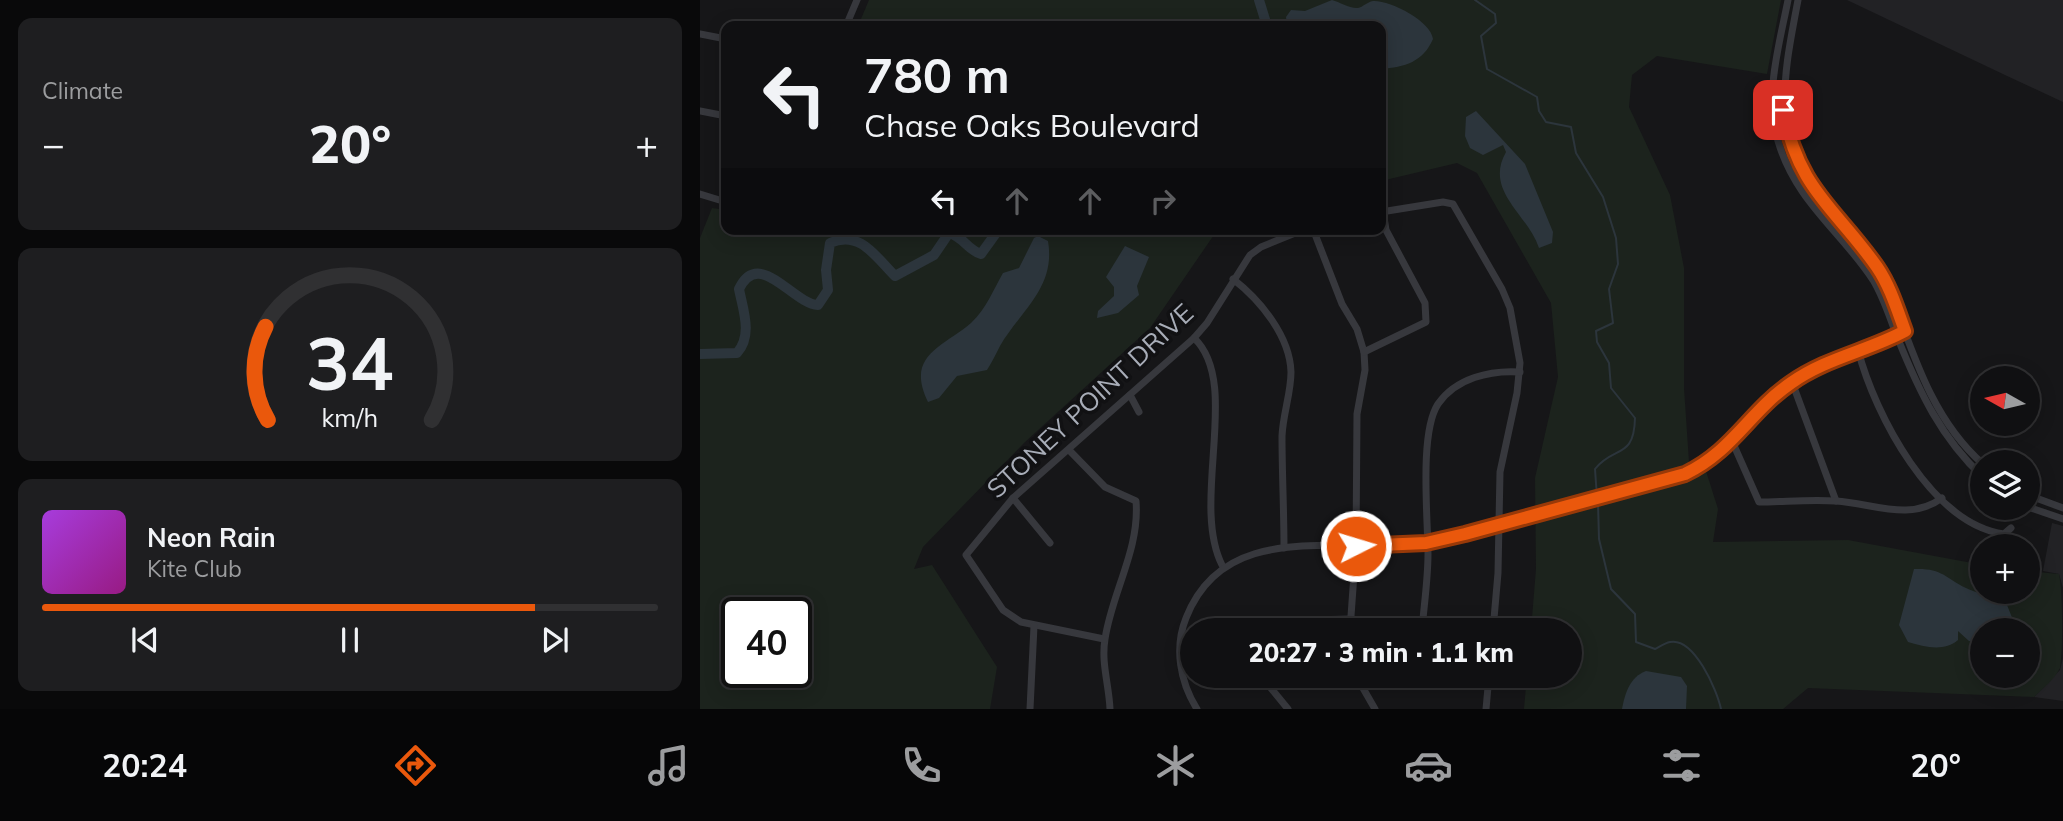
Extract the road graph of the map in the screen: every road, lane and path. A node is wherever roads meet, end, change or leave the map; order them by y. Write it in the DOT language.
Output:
graph roads {
  1 [pos="857,0"];
  2 [pos="1787,1"];
  3 [pos="1797,2"];
  4 [pos="848,21"];
  5 [pos="700,34"];
  6 [pos="721,38"];
  7 [pos="1783,110"];
  8 [pos="700,111"];
  9 [pos="1773,111"];
  10 [pos="721,115"];
  11 [pos="1792,149"];
  12 [pos="1782,152"];
  13 [pos="700,194"];
  14 [pos="721,200"];
  15 [pos="1386,210"];
  16 [pos="1386,226"];
  17 [pos="1290,235"];
  18 [pos="1315,235"];
  19 [pos="1233,279"];
  20 [pos="1905,331"];
  21 [pos="1897,336"];
  22 [pos="1194,338"];
  23 [pos="1858,350"];
  24 [pos="1364,352"];
  25 [pos="1520,372"];
  26 [pos="1792,382"];
  27 [pos="1130,395"];
  28 [pos="1139,412"];
  29 [pos="1953,440"];
  30 [pos="1732,441"];
  31 [pos="1070,450"];
  32 [pos="1970,454"];
  33 [pos="1970,461"];
  34 [pos="1013,498"];
  35 [pos="1942,498"];
  36 [pos="1836,500"];
  37 [pos="2040,500"];
  38 [pos="2063,509"];
  39 [pos="2040,511"];
  40 [pos="2062,519"];
  41 [pos="1498,527"];
  42 [pos="2011,528"];
  43 [pos="1051,543"];
  44 [pos="1426,543"];
  45 [pos="1356,546"];
  46 [pos="1284,548"];
  47 [pos="1222,565"];
  48 [pos="1350,618"];
  49 [pos="1423,618"];
  50 [pos="1494,618"];
  51 [pos="1034,626"];
  52 [pos="1104,639"];
  53 [pos="1270,688"];
  54 [pos="1363,688"];
  55 [pos="1488,688"];
  56 [pos="1030,709"];
  57 [pos="1110,709"];
  58 [pos="1197,709"];
  59 [pos="1287,709"];
  60 [pos="1376,709"];
  61 [pos="1486,709"];
  1 -- 4 [label="street"];
  2 -- 3 [label="street"];
  2 -- 9 [label="street"];
  3 -- 7 [label="street"];
  5 -- 6 [label="street"];
  7 -- 9 [label="street"];
  7 -- 11 [label="street"];
  8 -- 10 [label="street"];
  9 -- 12 [label="street"];
  11 -- 12 [label="street"];
  11 -- 20 [label="street"];
  12 -- 21 [label="street"];
  13 -- 14 [label="street"];
  15 -- 25 [label="street"];
  16 -- 24 [label="street"];
  17 -- 19 [label="street, STONEY POINT DRIVE"];
  18 -- 24 [label="street"];
  19 -- 22 [label="street, STONEY POINT DRIVE"];
  19 -- 46 [label="street"];
  20 -- 21 [label="street"];
  20 -- 29 [label="street"];
  21 -- 23 [label="street"];
  21 -- 29 [label="street"];
  22 -- 27 [label="street, STONEY POINT DRIVE"];
  22 -- 47 [label="street"];
  23 -- 26 [label="street"];
  23 -- 35 [label="street"];
  24 -- 45 [label="street"];
  25 -- 41 [label="street"];
  25 -- 44 [label="street"];
  26 -- 30 [label="street"];
  26 -- 36 [label="street"];
  27 -- 28 [label="street"];
  27 -- 31 [label="street, STONEY POINT DRIVE"];
  29 -- 32 [label="street"];
  29 -- 33 [label="street"];
  30 -- 36 [label="street"];
  30 -- 41 [label="street"];
  31 -- 34 [label="street, STONEY POINT DRIVE"];
  31 -- 52 [label="street"];
  34 -- 43 [label="street"];
  34 -- 51 [label="street, STONEY POINT DRIVE"];
  35 -- 36 [label="street"];
  35 -- 42 [label="street"];
  37 -- 38 [label="street"];
  38 -- 40 [label="street"];
  39 -- 40 [label="street"];
  41 -- 44 [label="street"];
  41 -- 50 [label="street"];
  44 -- 45 [label="street"];
  44 -- 49 [label="street"];
  45 -- 46 [label="street"];
  45 -- 48 [label="street"];
  46 -- 47 [label="street"];
  47 -- 58 [label="street"];
  51 -- 52 [label="street"];
  51 -- 56 [label="street"];
  52 -- 57 [label="street"];
  53 -- 59 [label="street"];
  54 -- 60 [label="street"];
  55 -- 61 [label="street"];
}
